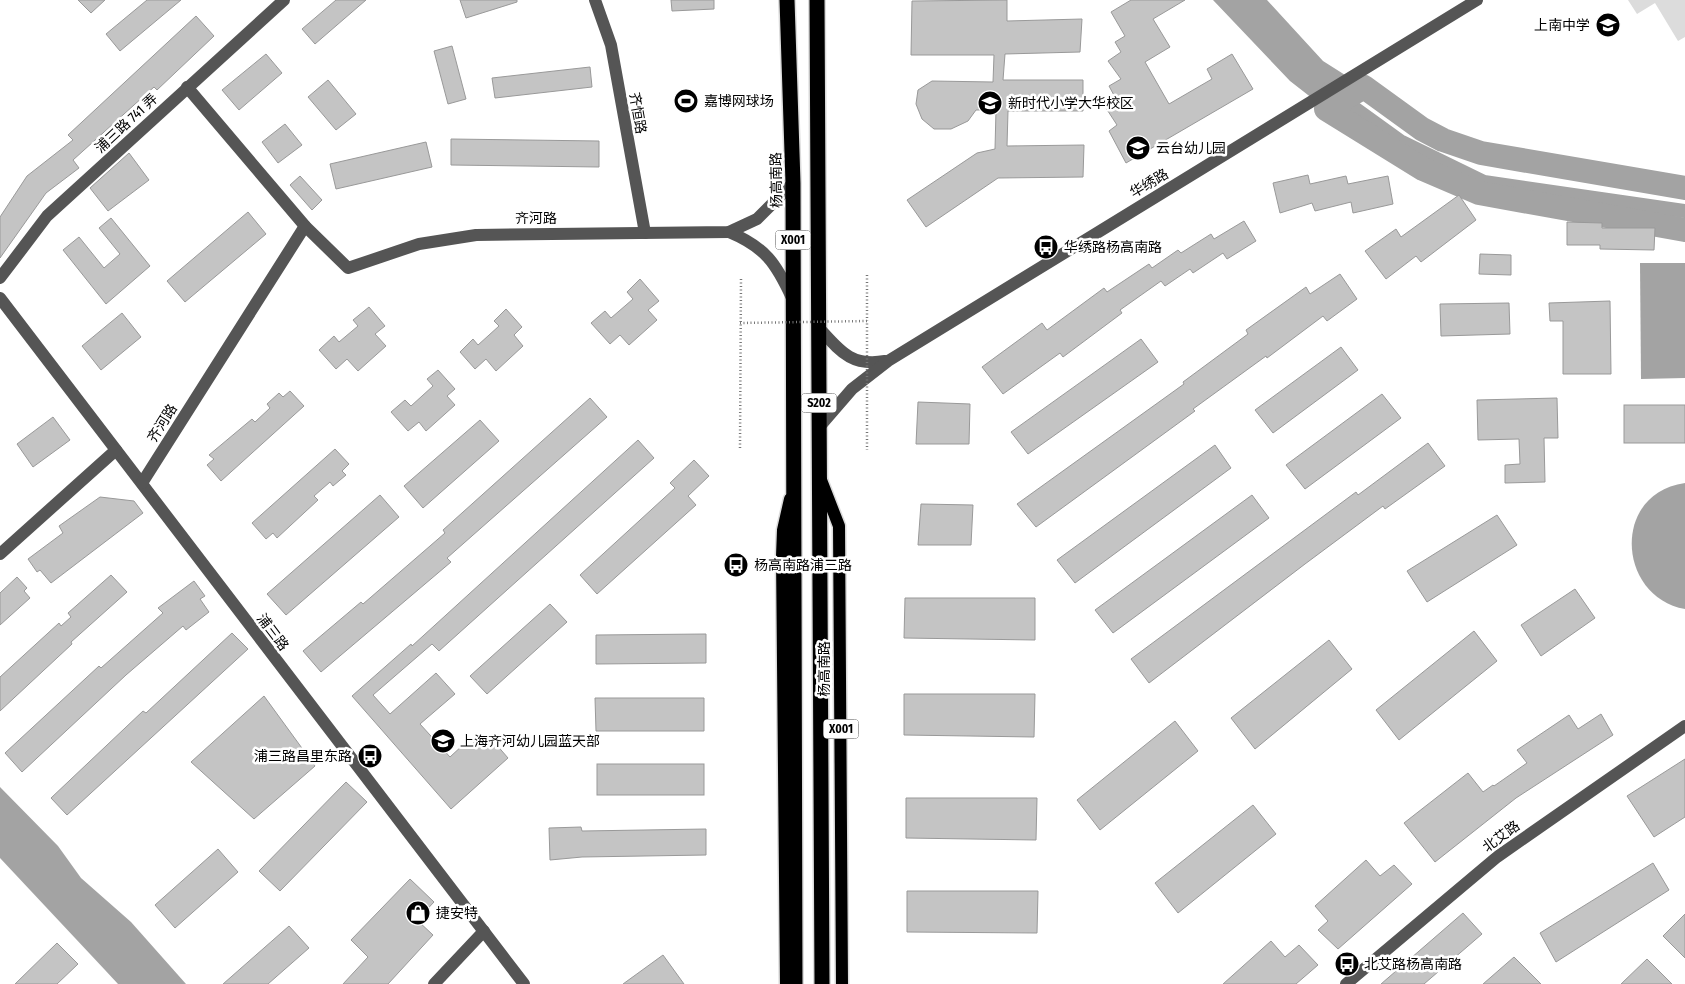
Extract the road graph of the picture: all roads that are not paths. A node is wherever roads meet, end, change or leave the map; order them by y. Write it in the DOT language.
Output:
graph roads {
  1 [pos="284,0"];
  2 [pos="595,0"];
  3 [pos="787,0"];
  4 [pos="1477,0"];
  5 [pos="817,3"];
  6 [pos="187,87"];
  7 [pos="793,183"];
  8 [pos="305,226"];
  9 [pos="645,232"];
  10 [pos="729,232"];
  11 [pos="0,278"];
  12 [pos="0,298"];
  13 [pos="794,302"];
  14 [pos="819,328"];
  15 [pos="888,361"];
  16 [pos="820,426"];
  17 [pos="116,450"];
  18 [pos="820,477"];
  19 [pos="794,479"];
  20 [pos="142,483"];
  21 [pos="0,554"];
  22 [pos="1685,726"];
  23 [pos="484,932"];
  24 [pos="434,984"];
  25 [pos="524,984"];
  26 [pos="786,984"];
  27 [pos="795,984"];
  28 [pos="822,984"];
  29 [pos="842,984"];
  30 [pos="1346,984"];
  1 -- 6 [label="street, 浦三路 741 弄"];
  2 -- 9 [label="street, 齐恒路"];
  3 -- 7 [label="highway, 杨高南路 / X001"];
  4 -- 15 [label="street, 华绣路"];
  5 -- 14 [label="highway, 杨高南路 / X001"];
  6 -- 8 [label="street"];
  6 -- 11 [label="street, 浦三路 741 弄"];
  7 -- 10 [label="street, 齐河路"];
  7 -- 13 [label="highway, 杨高南路 / X001"];
  8 -- 9 [label="street, 齐河路"];
  8 -- 20 [label="street, 齐河路"];
  9 -- 10 [label="street, 齐河路"];
  10 -- 13 [label="street, 齐河路"];
  12 -- 17 [label="street, 浦三路"];
  13 -- 19 [label="highway, 杨高南路 / X001"];
  14 -- 15 [label="street, 华绣路"];
  14 -- 16 [label="highway, 杨高南路 / S202"];
  15 -- 16 [label="street, 华绣路"];
  16 -- 18 [label="highway, 杨高南路 / S202"];
  17 -- 20 [label="street, 浦三路"];
  17 -- 21 [label="street"];
  18 -- 28 [label="highway, 杨高南路 / X001"];
  18 -- 29 [label="main road, 杨高南路 / X001"];
  19 -- 26 [label="main road, 杨高南路 / X001"];
  19 -- 27 [label="highway, 杨高南路 / X001"];
  20 -- 23 [label="street, 浦三路"];
  22 -- 30 [label="street, 北艾路"];
  23 -- 24 [label="street"];
  23 -- 25 [label="street, 浦三路"];
}
